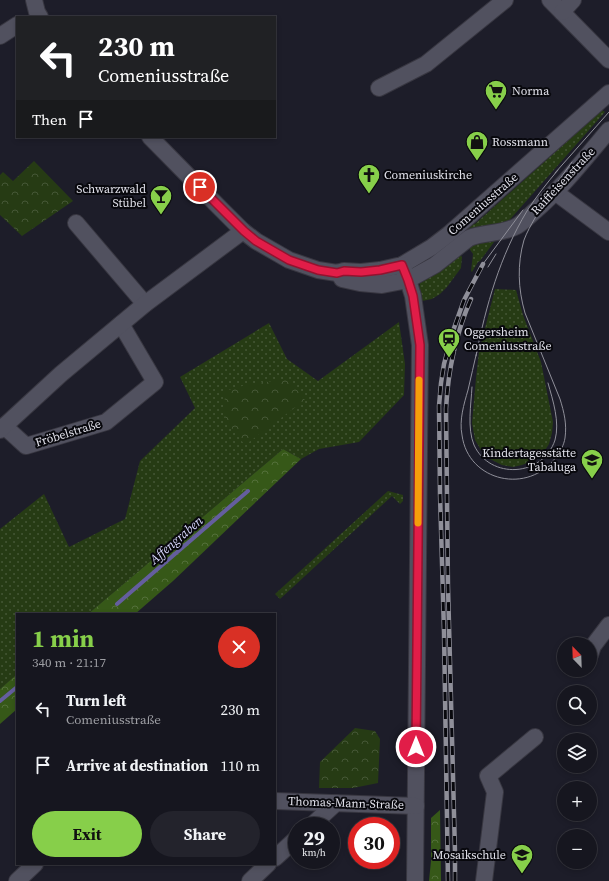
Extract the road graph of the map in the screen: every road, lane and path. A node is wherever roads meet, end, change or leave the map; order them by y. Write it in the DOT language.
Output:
graph roads {
  1 [pos="505,0"];
  2 [pos="550,0"];
  3 [pos="573,0"];
  4 [pos="562,12"];
  5 [pos="16,26"];
  6 [pos="0,36"];
  7 [pos="609,60"];
  8 [pos="379,88"];
  9 [pos="609,93"];
  10 [pos="609,130"];
  11 [pos="151,138"];
  12 [pos="556,192"];
  13 [pos="76,223"];
  14 [pos="244,231"];
  15 [pos="609,232"];
  16 [pos="402,265"];
  17 [pos="337,273"];
  18 [pos="408,280"];
  19 [pos="145,304"];
  20 [pos="121,324"];
  21 [pos="2,428"];
  22 [pos="609,625"];
  23 [pos="597,641"];
  24 [pos="535,737"];
  25 [pos="276,801"];
  26 [pos="336,803"];
  27 [pos="416,806"];
  28 [pos="321,817"];
  29 [pos="288,846"];
  30 [pos="276,857"];
  31 [pos="34,865"];
  32 [pos="267,865"];
  33 [pos="16,881"];
  34 [pos="250,881"];
  35 [pos="415,881"];
  36 [pos="484,881"];
  1 -- 8 [label="street"];
  2 -- 4 [label="street"];
  3 -- 4 [label="street"];
  4 -- 7 [label="street"];
  5 -- 6 [label="street"];
  9 -- 16 [label="street, Comeniusstraße"];
  10 -- 12 [label="street, Raiffeisenstraße"];
  11 -- 14 [label="street, Comeniusstraße"];
  12 -- 15 [label="street"];
  12 -- 18 [label="street, Raiffeisenstraße"];
  13 -- 19 [label="street"];
  14 -- 17 [label="street, Comeniusstraße"];
  14 -- 19 [label="street, Fröbelstraße"];
  16 -- 17 [label="street, Comeniusstraße"];
  16 -- 18 [label="street"];
  17 -- 18 [label="street, Comeniusstraße"];
  18 -- 27 [label="street"];
  19 -- 20 [label="street, Fröbelstraße"];
  20 -- 21 [label="street, Fröbelstraße"];
  20 -- 21 [label="street, Fröbelstraße"];
  22 -- 23 [label="street"];
  24 -- 36 [label="street"];
  25 -- 26 [label="street, Thomas-Mann-Straße"];
  26 -- 27 [label="street, Thomas-Mann-Straße"];
  26 -- 28 [label="street"];
  27 -- 35 [label="street"];
  29 -- 30 [label="street"];
  31 -- 33 [label="street"];
  32 -- 34 [label="street"];
}
